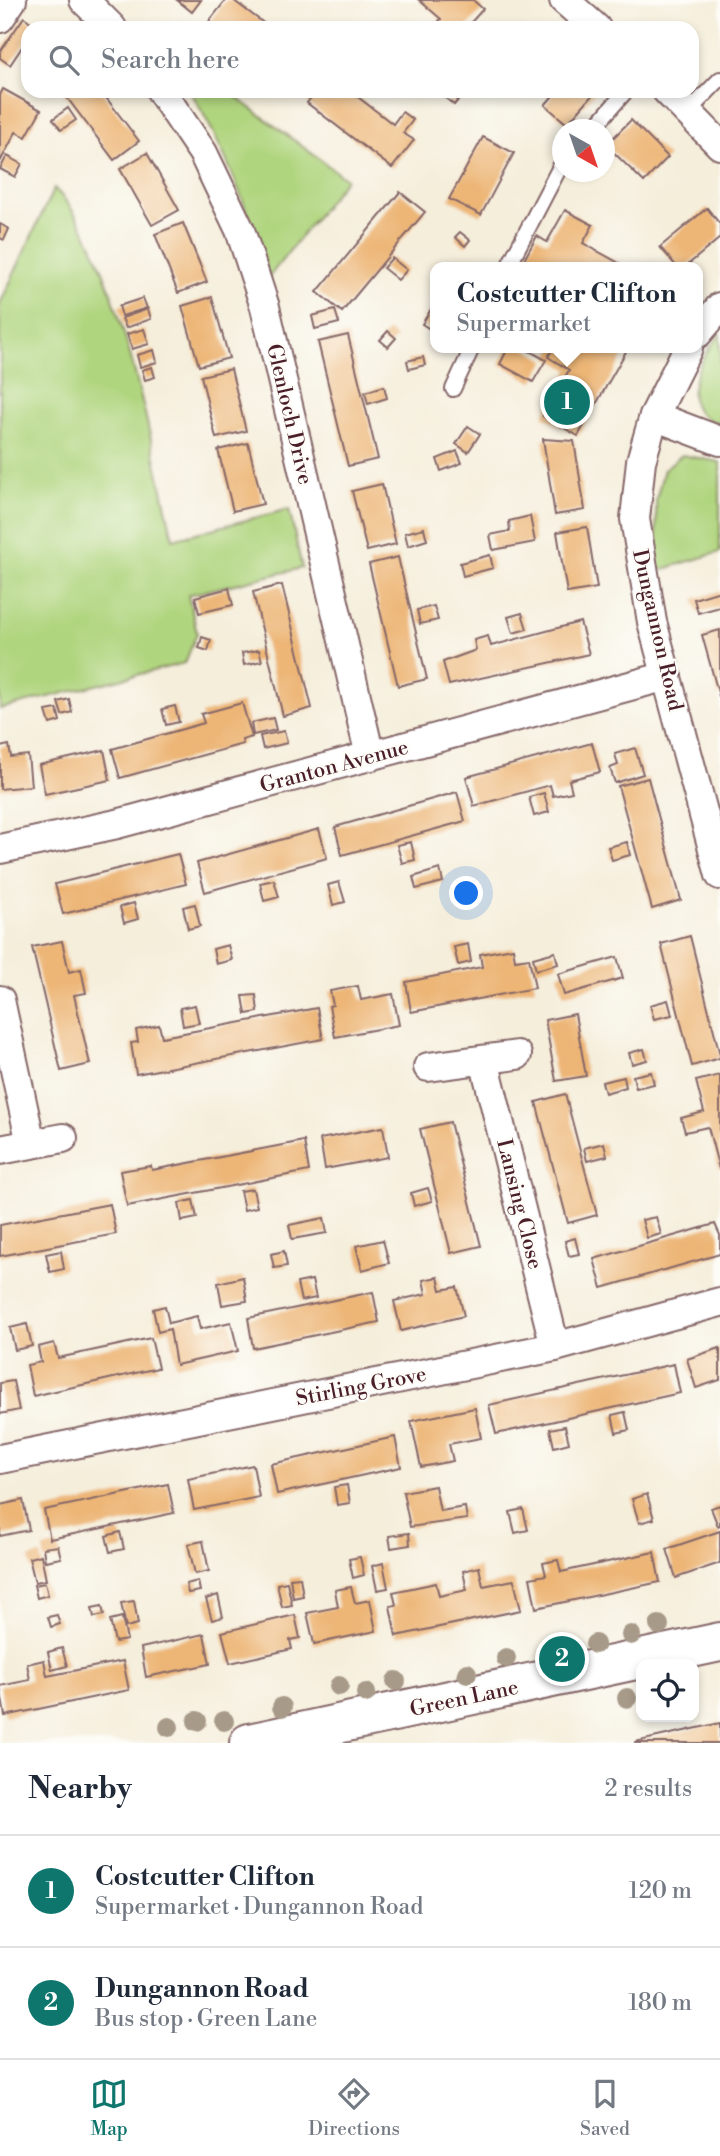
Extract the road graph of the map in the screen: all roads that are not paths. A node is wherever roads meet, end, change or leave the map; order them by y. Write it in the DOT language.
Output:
graph roads {
  1 [pos="12,0"];
  2 [pos="84,0"];
  3 [pos="564,0"];
  4 [pos="0,18"];
  5 [pos="105,21"];
  6 [pos="588,21"];
  7 [pos="720,79"];
  8 [pos="166,98"];
  9 [pos="620,98"];
  10 [pos="675,98"];
  11 [pos="690,111"];
  12 [pos="602,119"];
  13 [pos="720,145"];
  14 [pos="552,182"];
  15 [pos="511,262"];
  16 [pos="720,307"];
  17 [pos="703,327"];
  18 [pos="470,353"];
  19 [pos="686,353"];
  20 [pos="453,389"];
  21 [pos="654,416"];
  22 [pos="720,441"];
  23 [pos="667,676"];
  24 [pos="370,756"];
  25 [pos="0,849"];
  26 [pos="720,875"];
  27 [pos="0,1000"];
  28 [pos="517,1055"];
  29 [pos="484,1060"];
  30 [pos="428,1068"];
  31 [pos="63,1138"];
  32 [pos="31,1144"];
  33 [pos="0,1150"];
  34 [pos="720,1302"];
  35 [pos="555,1347"];
  36 [pos="0,1459"];
  37 [pos="720,1642"];
  38 [pos="249,1743"];
  1 -- 4 [label="street"];
  2 -- 5 [label="street"];
  3 -- 6 [label="street"];
  7 -- 11 [label="lane"];
  8 -- 24 [label="street, Glenloch Drive"];
  9 -- 12 [label="lane"];
  10 -- 11 [label="street"];
  11 -- 13 [label="street"];
  14 -- 15 [label="lane"];
  16 -- 17 [label="street"];
  18 -- 20 [label="lane"];
  19 -- 21 [label="street, Dungannon Road"];
  21 -- 22 [label="street"];
  21 -- 23 [label="street, Dungannon Road"];
  23 -- 24 [label="street, Granton Avenue"];
  23 -- 26 [label="street, Dungannon Road"];
  24 -- 25 [label="street, Granton Avenue"];
  27 -- 32 [label="street"];
  28 -- 29 [label="street"];
  29 -- 30 [label="street"];
  29 -- 35 [label="street, Lansing Close"];
  31 -- 32 [label="street"];
  32 -- 33 [label="street"];
  34 -- 35 [label="street, Stirling Grove"];
  35 -- 36 [label="street, Stirling Grove"];
  37 -- 38 [label="street, Green Lane"];
}
